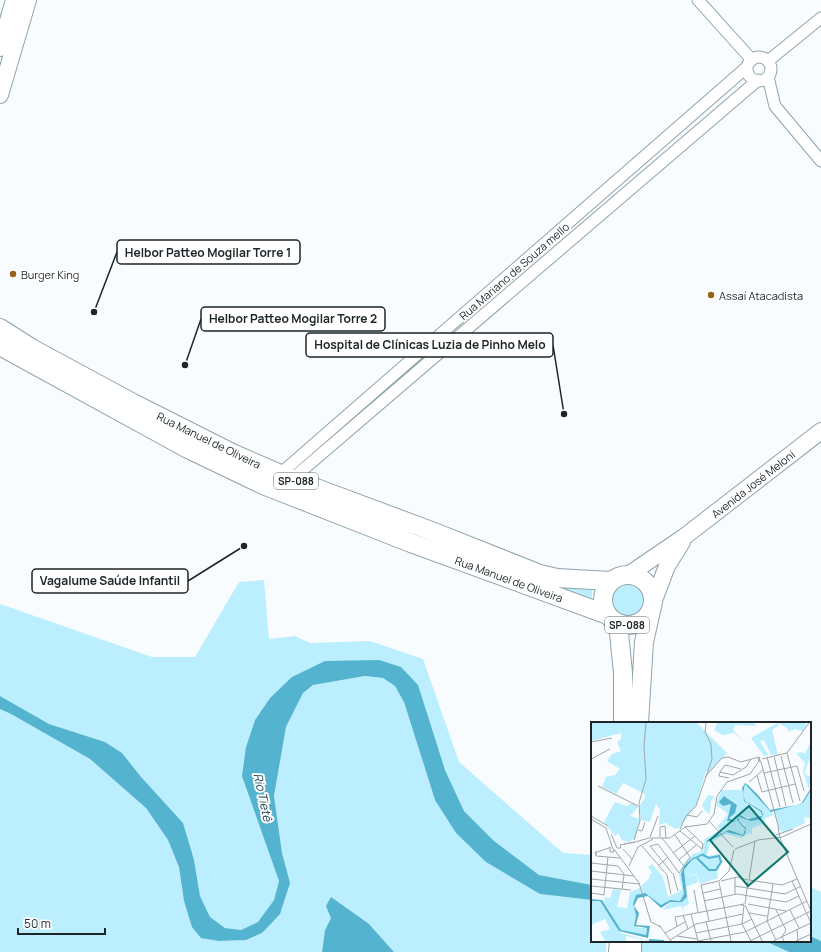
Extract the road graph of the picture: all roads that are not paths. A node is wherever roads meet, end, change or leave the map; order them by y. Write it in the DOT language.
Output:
graph roads {
  1 [pos="14,0"];
  2 [pos="28,0"];
  3 [pos="698,0"];
  4 [pos="821,18"];
  5 [pos="0,48"];
  6 [pos="768,61"];
  7 [pos="750,63"];
  8 [pos="763,78"];
  9 [pos="0,95"];
  10 [pos="821,161"];
  11 [pos="0,328"];
  12 [pos="0,346"];
  13 [pos="821,431"];
  14 [pos="286,477"];
  15 [pos="684,537"];
  16 [pos="628,575"];
  17 [pos="611,581"];
  18 [pos="652,607"];
  19 [pos="613,619"];
  20 [pos="623,722"];
  21 [pos="639,722"];
  22 [pos="619,942"];
  23 [pos="618,952"];
  1 -- 5 [label="street"];
  2 -- 9 [label="street"];
  3 -- 7 [label="street"];
  4 -- 6 [label="street"];
  6 -- 7 [label="street"];
  6 -- 8 [label="street"];
  7 -- 8 [label="street"];
  7 -- 14 [label="street, Rua Mariano de Souza mello"];
  8 -- 10 [label="street"];
  8 -- 14 [label="street, Rua Mariano de Souza mello"];
  11 -- 14 [label="main road, Rua Manuel de Oliveira / SP-088"];
  12 -- 19 [label="main road, Rua Manuel de Oliveira / SP-088"];
  13 -- 15 [label="street, Avenida José Meloni"];
  14 -- 17 [label="main road, Rua Manuel de Oliveira / SP-088"];
  15 -- 16 [label="street, Avenida José Meloni"];
  15 -- 18 [label="street, Avenida José Meloni"];
  16 -- 17 [label="main road, SP-088"];
  16 -- 18 [label="main road, SP-088"];
  17 -- 19 [label="main road, SP-088"];
  18 -- 19 [label="main road, SP-088"];
  18 -- 21 [label="main road, Avenida José Meloni / SP-088"];
  19 -- 20 [label="main road, SP-088"];
  22 -- 23 [label="main road"];
}
